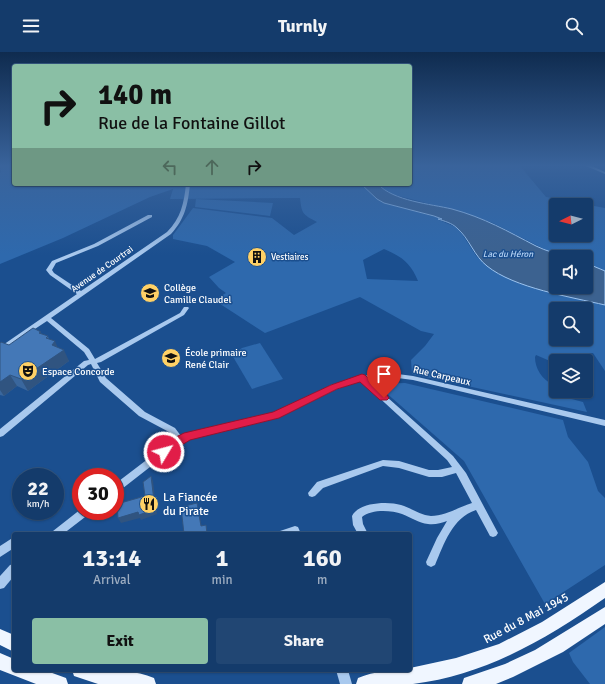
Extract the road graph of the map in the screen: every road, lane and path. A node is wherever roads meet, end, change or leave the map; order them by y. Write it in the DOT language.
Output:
graph roads {
  1 [pos="187,195"];
  2 [pos="150,216"];
  3 [pos="82,294"];
  4 [pos="186,308"];
  5 [pos="47,318"];
  6 [pos="0,350"];
  7 [pos="92,362"];
  8 [pos="362,378"];
  9 [pos="605,423"];
  10 [pos="0,434"];
  11 [pos="179,440"];
  12 [pos="459,469"];
  13 [pos="124,482"];
  14 [pos="312,493"];
  15 [pos="478,505"];
  16 [pos="462,511"];
  17 [pos="74,520"];
  18 [pos="60,531"];
  19 [pos="362,532"];
  20 [pos="493,533"];
  21 [pos="12,543"];
  22 [pos="0,552"];
  23 [pos="431,562"];
  24 [pos="12,571"];
  25 [pos="0,584"];
  26 [pos="605,589"];
  27 [pos="605,614"];
  28 [pos="0,637"];
  29 [pos="12,643"];
  30 [pos="0,661"];
  31 [pos="12,667"];
  32 [pos="26,672"];
  33 [pos="87,672"];
  34 [pos="343,672"];
  35 [pos="418,679"];
  36 [pos="60,684"];
  37 [pos="148,684"];
  38 [pos="346,684"];
  39 [pos="364,684"];
  40 [pos="470,684"];
  1 -- 3 [label="street, Avenue de Courtrai"];
  2 -- 3 [label="street"];
  3 -- 5 [label="street, Avenue de Courtrai"];
  4 -- 7 [label="street"];
  5 -- 6 [label="street, Avenue de Courtrai"];
  5 -- 7 [label="street"];
  7 -- 10 [label="street"];
  7 -- 11 [label="street"];
  8 -- 9 [label="street, Rue Carpeaux"];
  8 -- 11 [label="street, Rue Carpeaux"];
  8 -- 12 [label="street"];
  11 -- 13 [label="street, Rue Carpeaux"];
  12 -- 14 [label="street"];
  12 -- 15 [label="street"];
  15 -- 16 [label="street"];
  15 -- 20 [label="street"];
  16 -- 19 [label="street"];
  16 -- 23 [label="street"];
  17 -- 18 [label="street"];
  21 -- 22 [label="street"];
  24 -- 25 [label="street"];
  26 -- 35 [label="main road, Rue du 8 Mai 1945"];
  27 -- 40 [label="main road"];
  28 -- 29 [label="main road"];
  30 -- 31 [label="main road"];
  32 -- 36 [label="main road"];
  33 -- 37 [label="main road"];
  34 -- 38 [label="street"];
  35 -- 39 [label="main road, Rue du 8 Mai 1945"];
}
